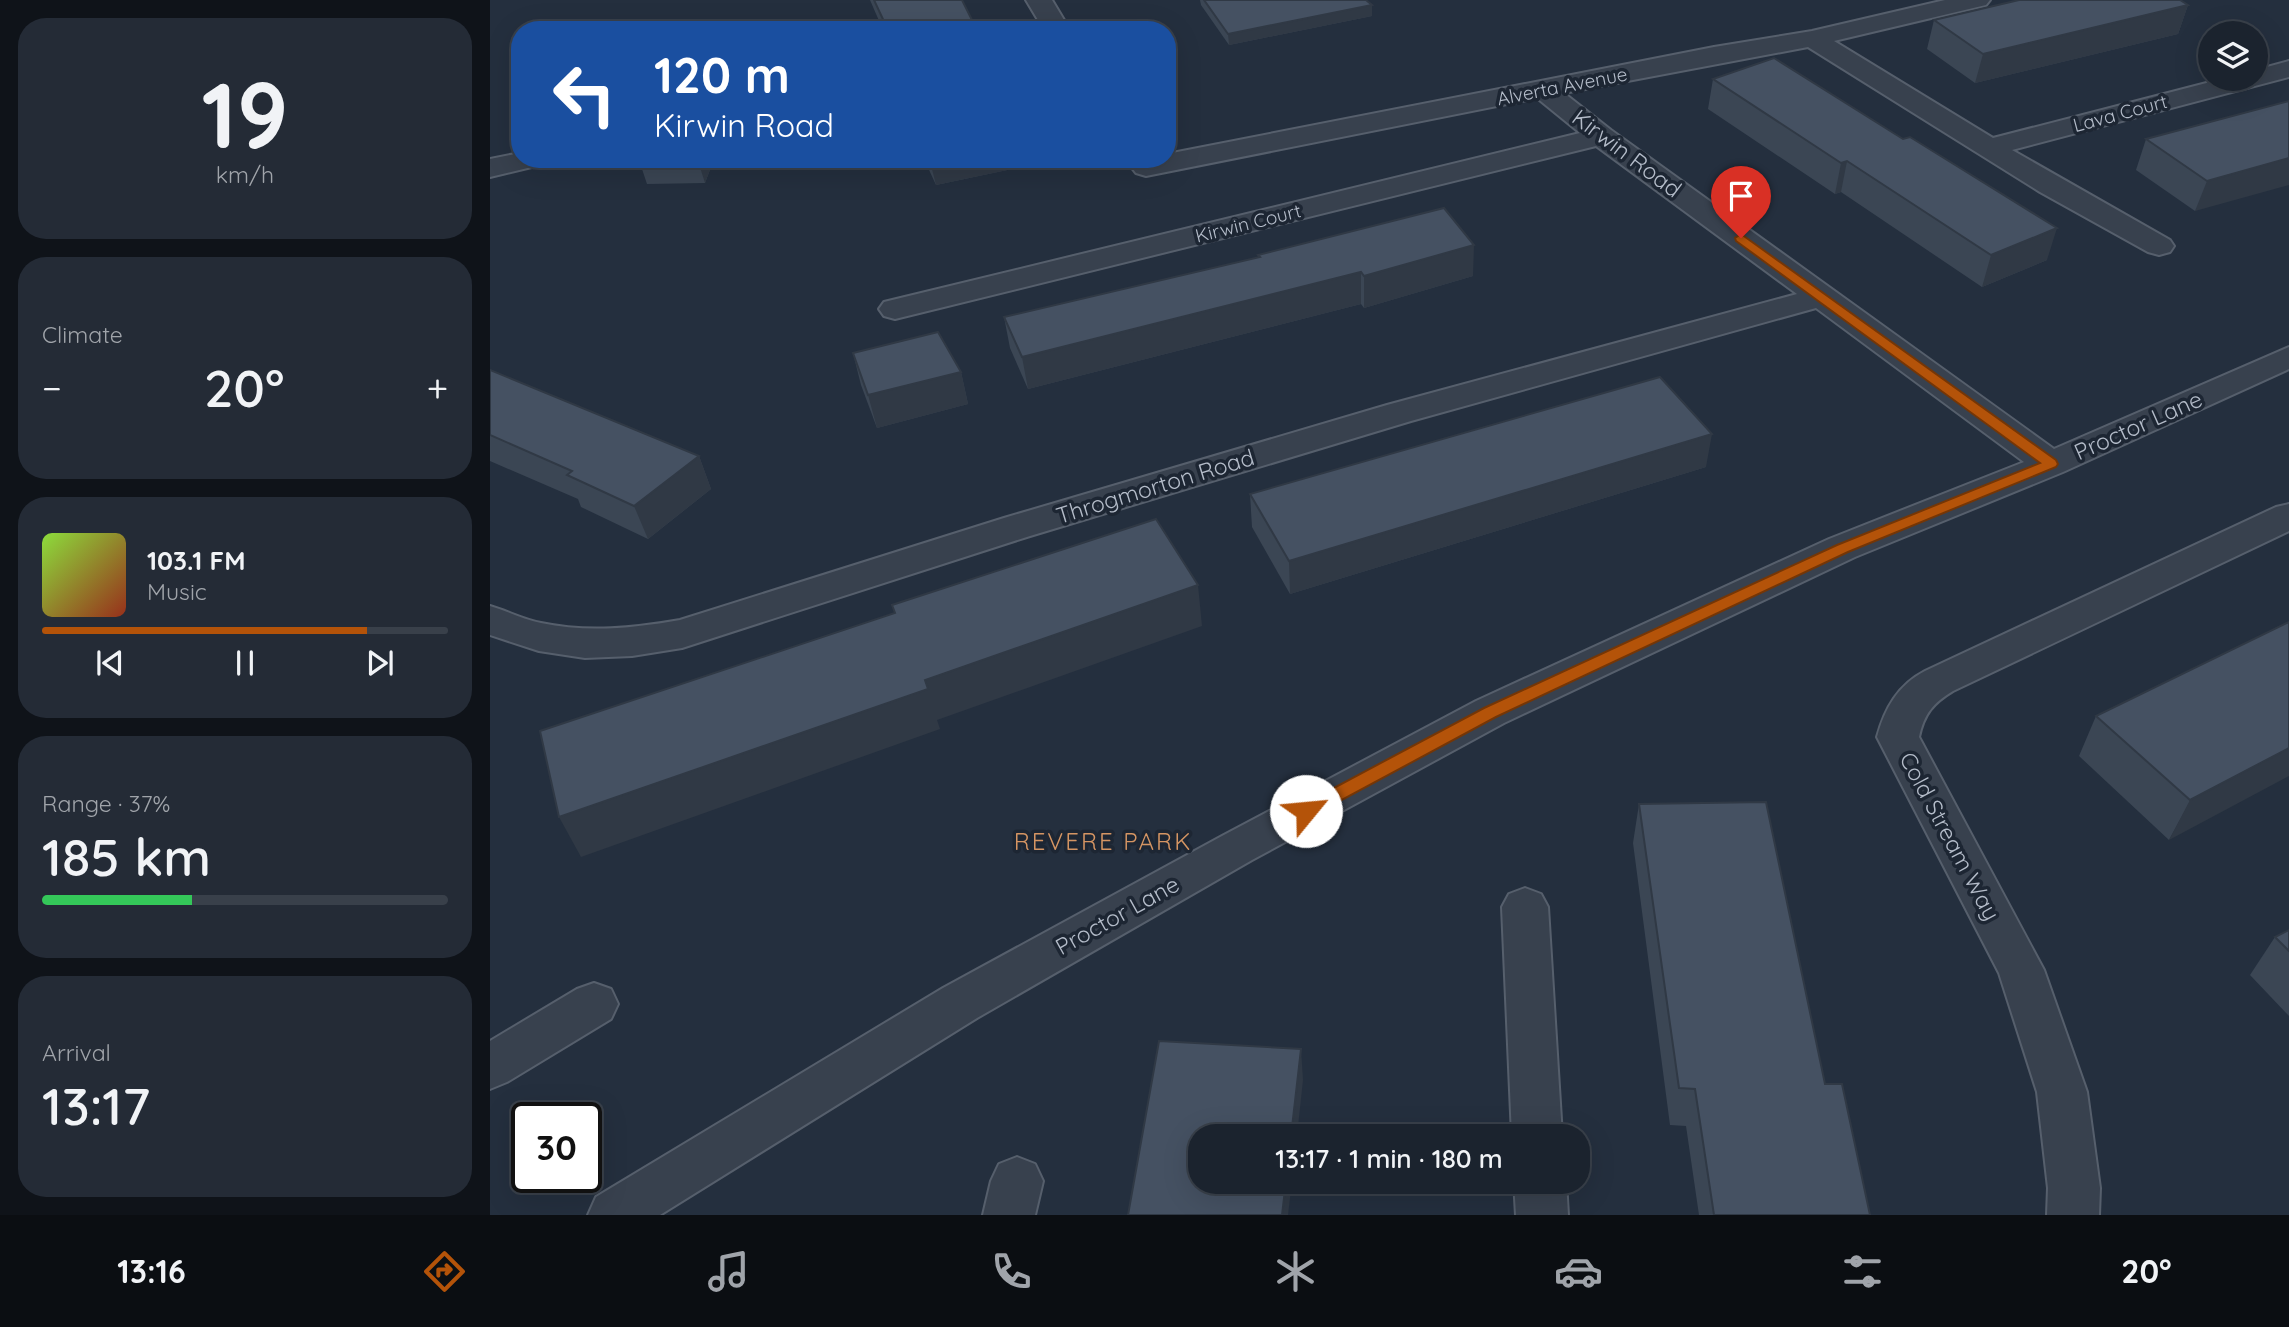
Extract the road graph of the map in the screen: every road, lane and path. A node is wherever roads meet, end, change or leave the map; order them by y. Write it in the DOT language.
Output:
graph roads {
  1 [pos="1039,0"];
  2 [pos="1977,0"];
  3 [pos="1052,21"];
  4 [pos="1811,39"];
  5 [pos="2289,69"];
  6 [pos="2268,74"];
  7 [pos="1543,89"];
  8 [pos="2205,91"];
  9 [pos="1601,136"];
  10 [pos="1989,148"];
  11 [pos="1176,157"];
  12 [pos="511,163"];
  13 [pos="490,168"];
  14 [pos="2159,246"];
  15 [pos="1820,297"];
  16 [pos="895,309"];
  17 [pos="2289,357"];
  18 [pos="2051,464"];
  19 [pos="2289,516"];
  20 [pos="490,620"];
  21 [pos="1525,907"];
  22 [pos="594,1004"];
  23 [pos="490,1067"];
  24 [pos="1537,1124"];
  25 [pos="1541,1194"];
  26 [pos="614,1215"];
  27 [pos="1542,1215"];
  28 [pos="2073,1215"];
  1 -- 3 [label="street"];
  2 -- 4 [label="street, Alverta Avenue"];
  4 -- 7 [label="street, Alverta Avenue"];
  4 -- 10 [label="street"];
  5 -- 6 [label="street, Lava Court"];
  7 -- 9 [label="street, Kirwin Road"];
  7 -- 11 [label="street, Alverta Avenue"];
  8 -- 10 [label="street, Lava Court"];
  9 -- 15 [label="street, Kirwin Road"];
  9 -- 16 [label="street, Kirwin Court"];
  10 -- 14 [label="street"];
  12 -- 13 [label="street"];
  15 -- 18 [label="street, Kirwin Road"];
  15 -- 20 [label="street, Throgmorton Road"];
  17 -- 18 [label="street, Proctor Lane"];
  18 -- 26 [label="street, Proctor Lane"];
  19 -- 28 [label="street, Cold Stream Way"];
  21 -- 24 [label="street"];
  22 -- 23 [label="street"];
  25 -- 27 [label="street"];
}
